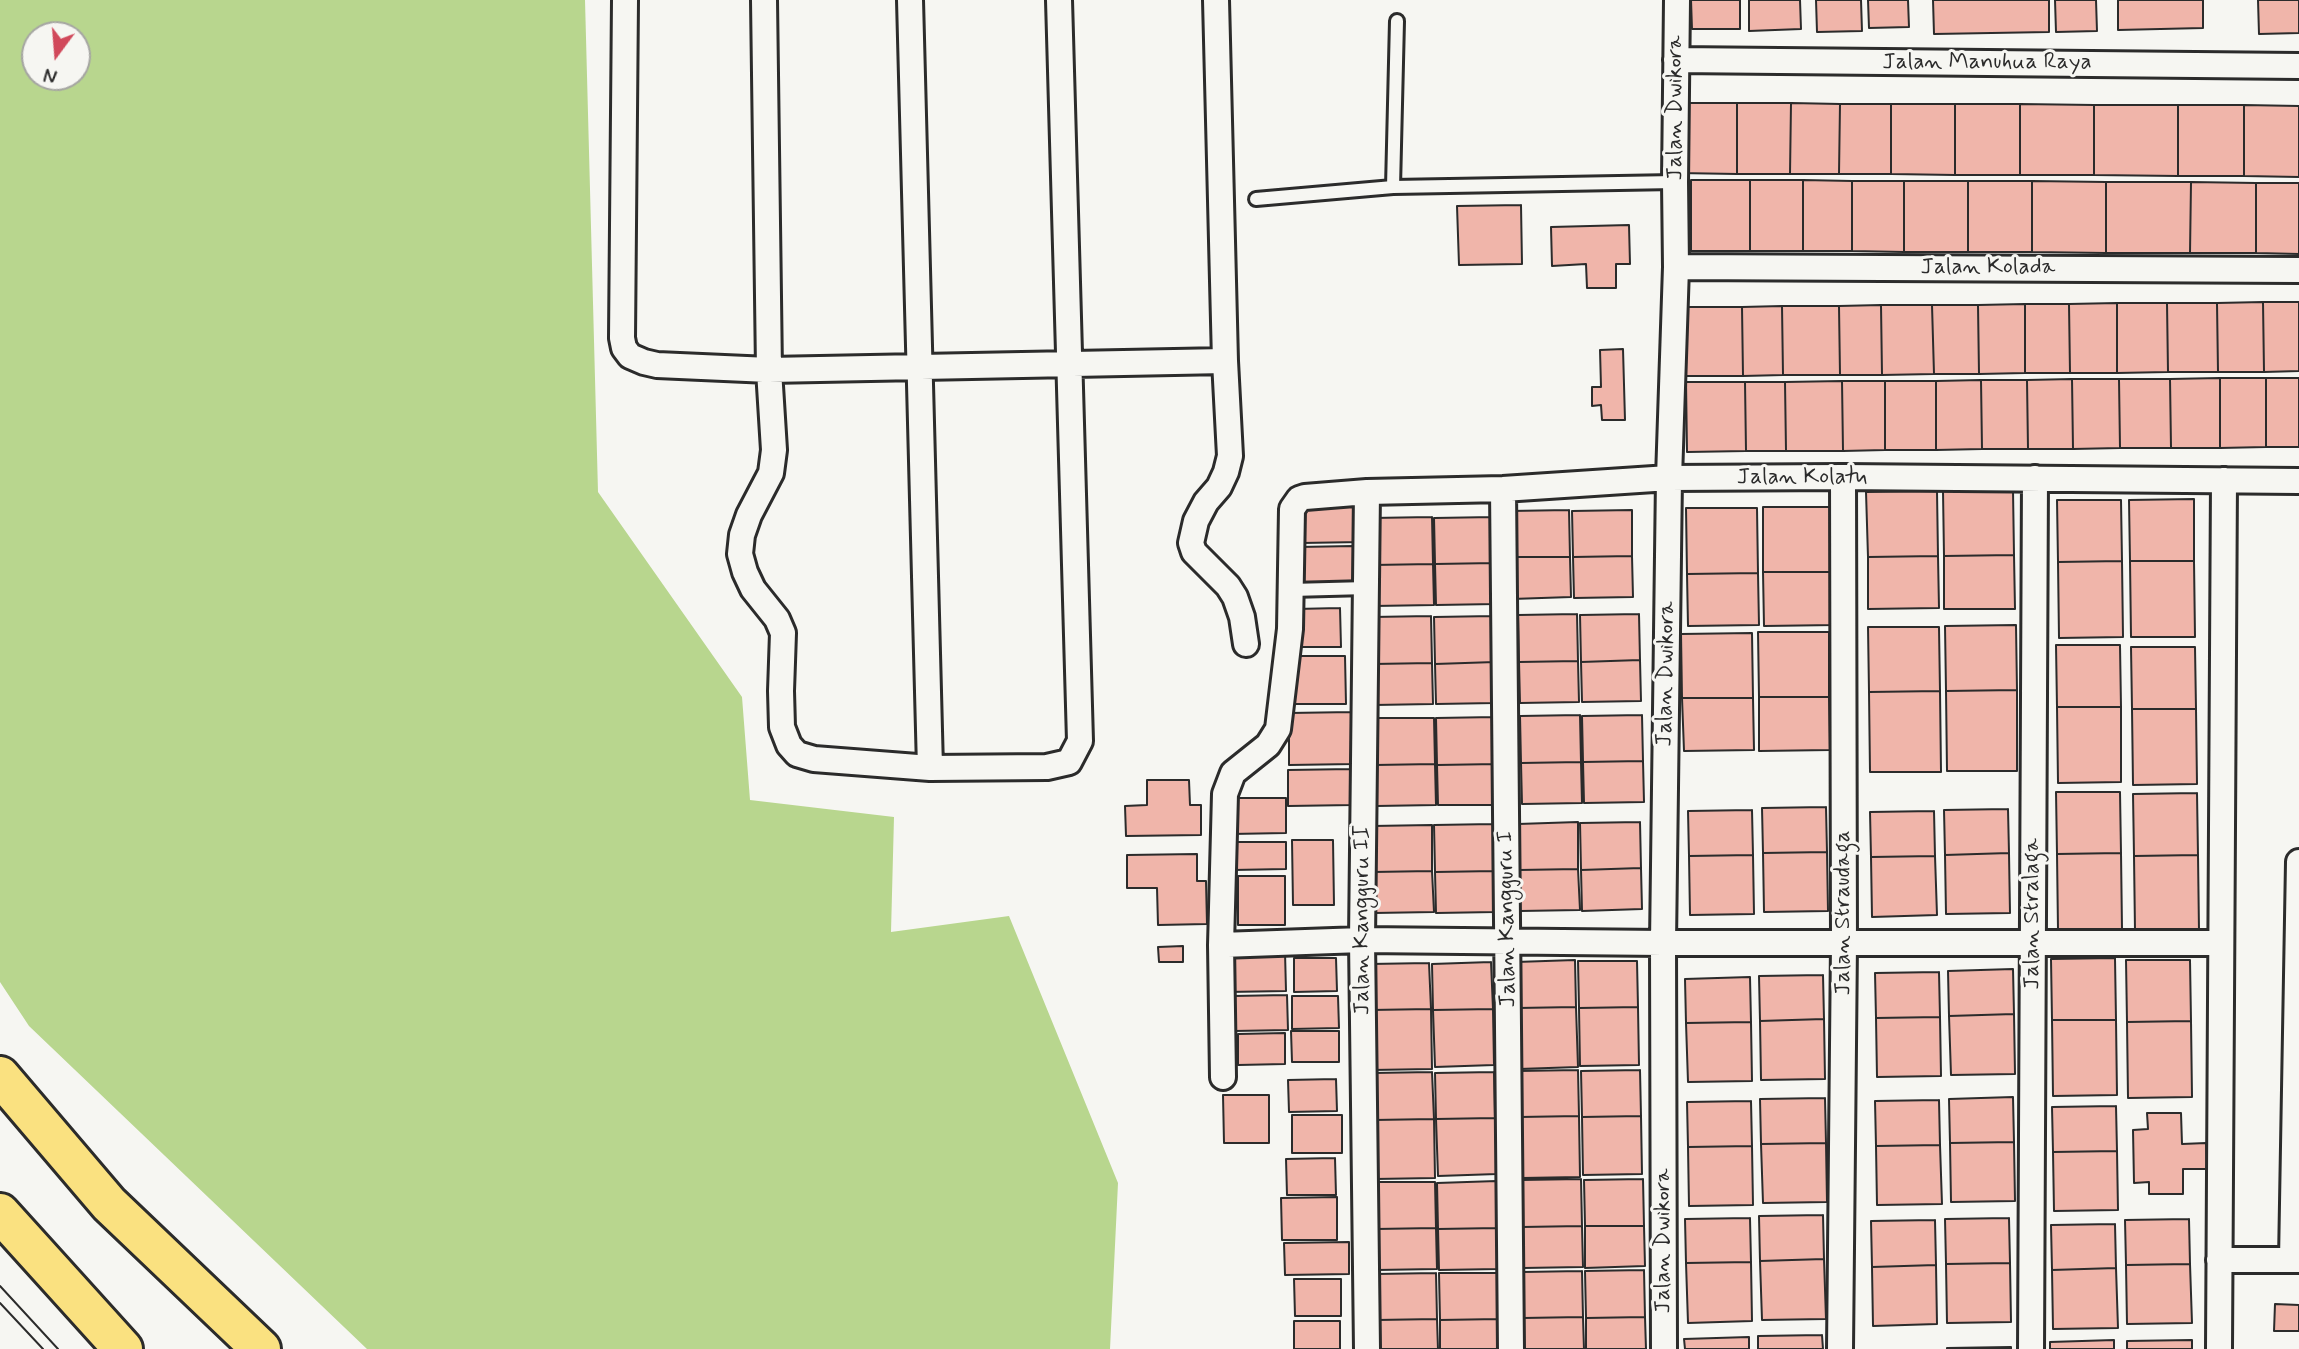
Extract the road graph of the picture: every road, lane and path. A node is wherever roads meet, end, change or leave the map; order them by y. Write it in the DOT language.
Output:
graph roads {
  1 [pos="625,0"];
  2 [pos="764,0"];
  3 [pos="911,0"];
  4 [pos="1059,0"];
  5 [pos="1216,0"];
  6 [pos="1677,0"];
  7 [pos="1396,21"];
  8 [pos="1676,60"];
  9 [pos="2299,66"];
  10 [pos="1675,182"];
  11 [pos="1393,187"];
  12 [pos="1256,199"];
  13 [pos="1676,267"];
  14 [pos="2299,270"];
  15 [pos="1225,361"];
  16 [pos="1069,363"];
  17 [pos="919,367"];
  18 [pos="769,370"];
  19 [pos="1843,477"];
  20 [pos="1669,478"];
  21 [pos="2035,478"];
  22 [pos="2224,480"];
  23 [pos="2299,481"];
  24 [pos="1503,489"];
  25 [pos="1367,492"];
  26 [pos="1367,587"];
  27 [pos="1291,590"];
  28 [pos="1247,644"];
  29 [pos="930,768"];
  30 [pos="2299,862"];
  31 [pos="1362,940"];
  32 [pos="1508,940"];
  33 [pos="1663,943"];
  34 [pos="1844,943"];
  35 [pos="2033,943"];
  36 [pos="2221,943"];
  37 [pos="1221,945"];
  38 [pos="2297,1067"];
  39 [pos="0,1076"];
  40 [pos="1223,1077"];
  41 [pos="0,1213"];
  42 [pos="2220,1260"];
  43 [pos="2296,1260"];
  44 [pos="122,1349"];
  45 [pos="261,1349"];
  46 [pos="1367,1349"];
  47 [pos="1511,1349"];
  48 [pos="1664,1349"];
  49 [pos="1840,1349"];
  50 [pos="2031,1349"];
  51 [pos="2219,1349"];
  1 -- 18 [label="street"];
  2 -- 18 [label="street"];
  3 -- 17 [label="street"];
  4 -- 16 [label="street"];
  5 -- 15 [label="street"];
  6 -- 8 [label="street, Jalan Dwikora"];
  7 -- 11 [label="lane"];
  8 -- 9 [label="street, Jalan Manuhua Raya"];
  8 -- 10 [label="street, Jalan Dwikora"];
  10 -- 11 [label="lane"];
  10 -- 13 [label="street, Jalan Dwikora"];
  11 -- 12 [label="lane"];
  13 -- 14 [label="street, Jalan Kolada"];
  13 -- 20 [label="street, Jalan Dwikora"];
  15 -- 16 [label="street"];
  15 -- 28 [label="street"];
  16 -- 17 [label="street"];
  16 -- 29 [label="street"];
  17 -- 18 [label="street"];
  17 -- 29 [label="street"];
  18 -- 29 [label="street"];
  19 -- 20 [label="street, Jalan Kolatu"];
  19 -- 21 [label="street, Jalan Kolatu"];
  19 -- 34 [label="street, Jalan Straudaga"];
  20 -- 24 [label="street, Jalan Kolatu"];
  20 -- 33 [label="street, Jalan Dwikora"];
  21 -- 22 [label="street, Jalan Kolatu"];
  21 -- 35 [label="street, Jalan Stralaga"];
  22 -- 23 [label="street, Jalan Kolatu"];
  22 -- 36 [label="street"];
  24 -- 25 [label="street, Jalan Kolatu"];
  24 -- 32 [label="street, Jalan Kangguru I"];
  25 -- 26 [label="street, Jalan Kangguru II"];
  25 -- 27 [label="street, Jalan Kolatu"];
  26 -- 27 [label="lane"];
  26 -- 31 [label="street, Jalan Kangguru II"];
  27 -- 37 [label="street"];
  30 -- 38 [label="street"];
  31 -- 32 [label="street"];
  31 -- 37 [label="street"];
  31 -- 46 [label="street, Jalan Kangguru II"];
  32 -- 33 [label="street"];
  32 -- 47 [label="street, Jalan Kangguru I"];
  33 -- 34 [label="street"];
  33 -- 48 [label="street, Jalan Dwikora"];
  34 -- 35 [label="street"];
  34 -- 49 [label="street, Jalan Straudaga"];
  35 -- 36 [label="street"];
  35 -- 50 [label="street, Jalan Stralaga"];
  36 -- 42 [label="street"];
  37 -- 40 [label="street"];
  38 -- 43 [label="street"];
  39 -- 45 [label="highway"];
  41 -- 44 [label="highway"];
  42 -- 43 [label="street"];
  42 -- 51 [label="street"];
}
